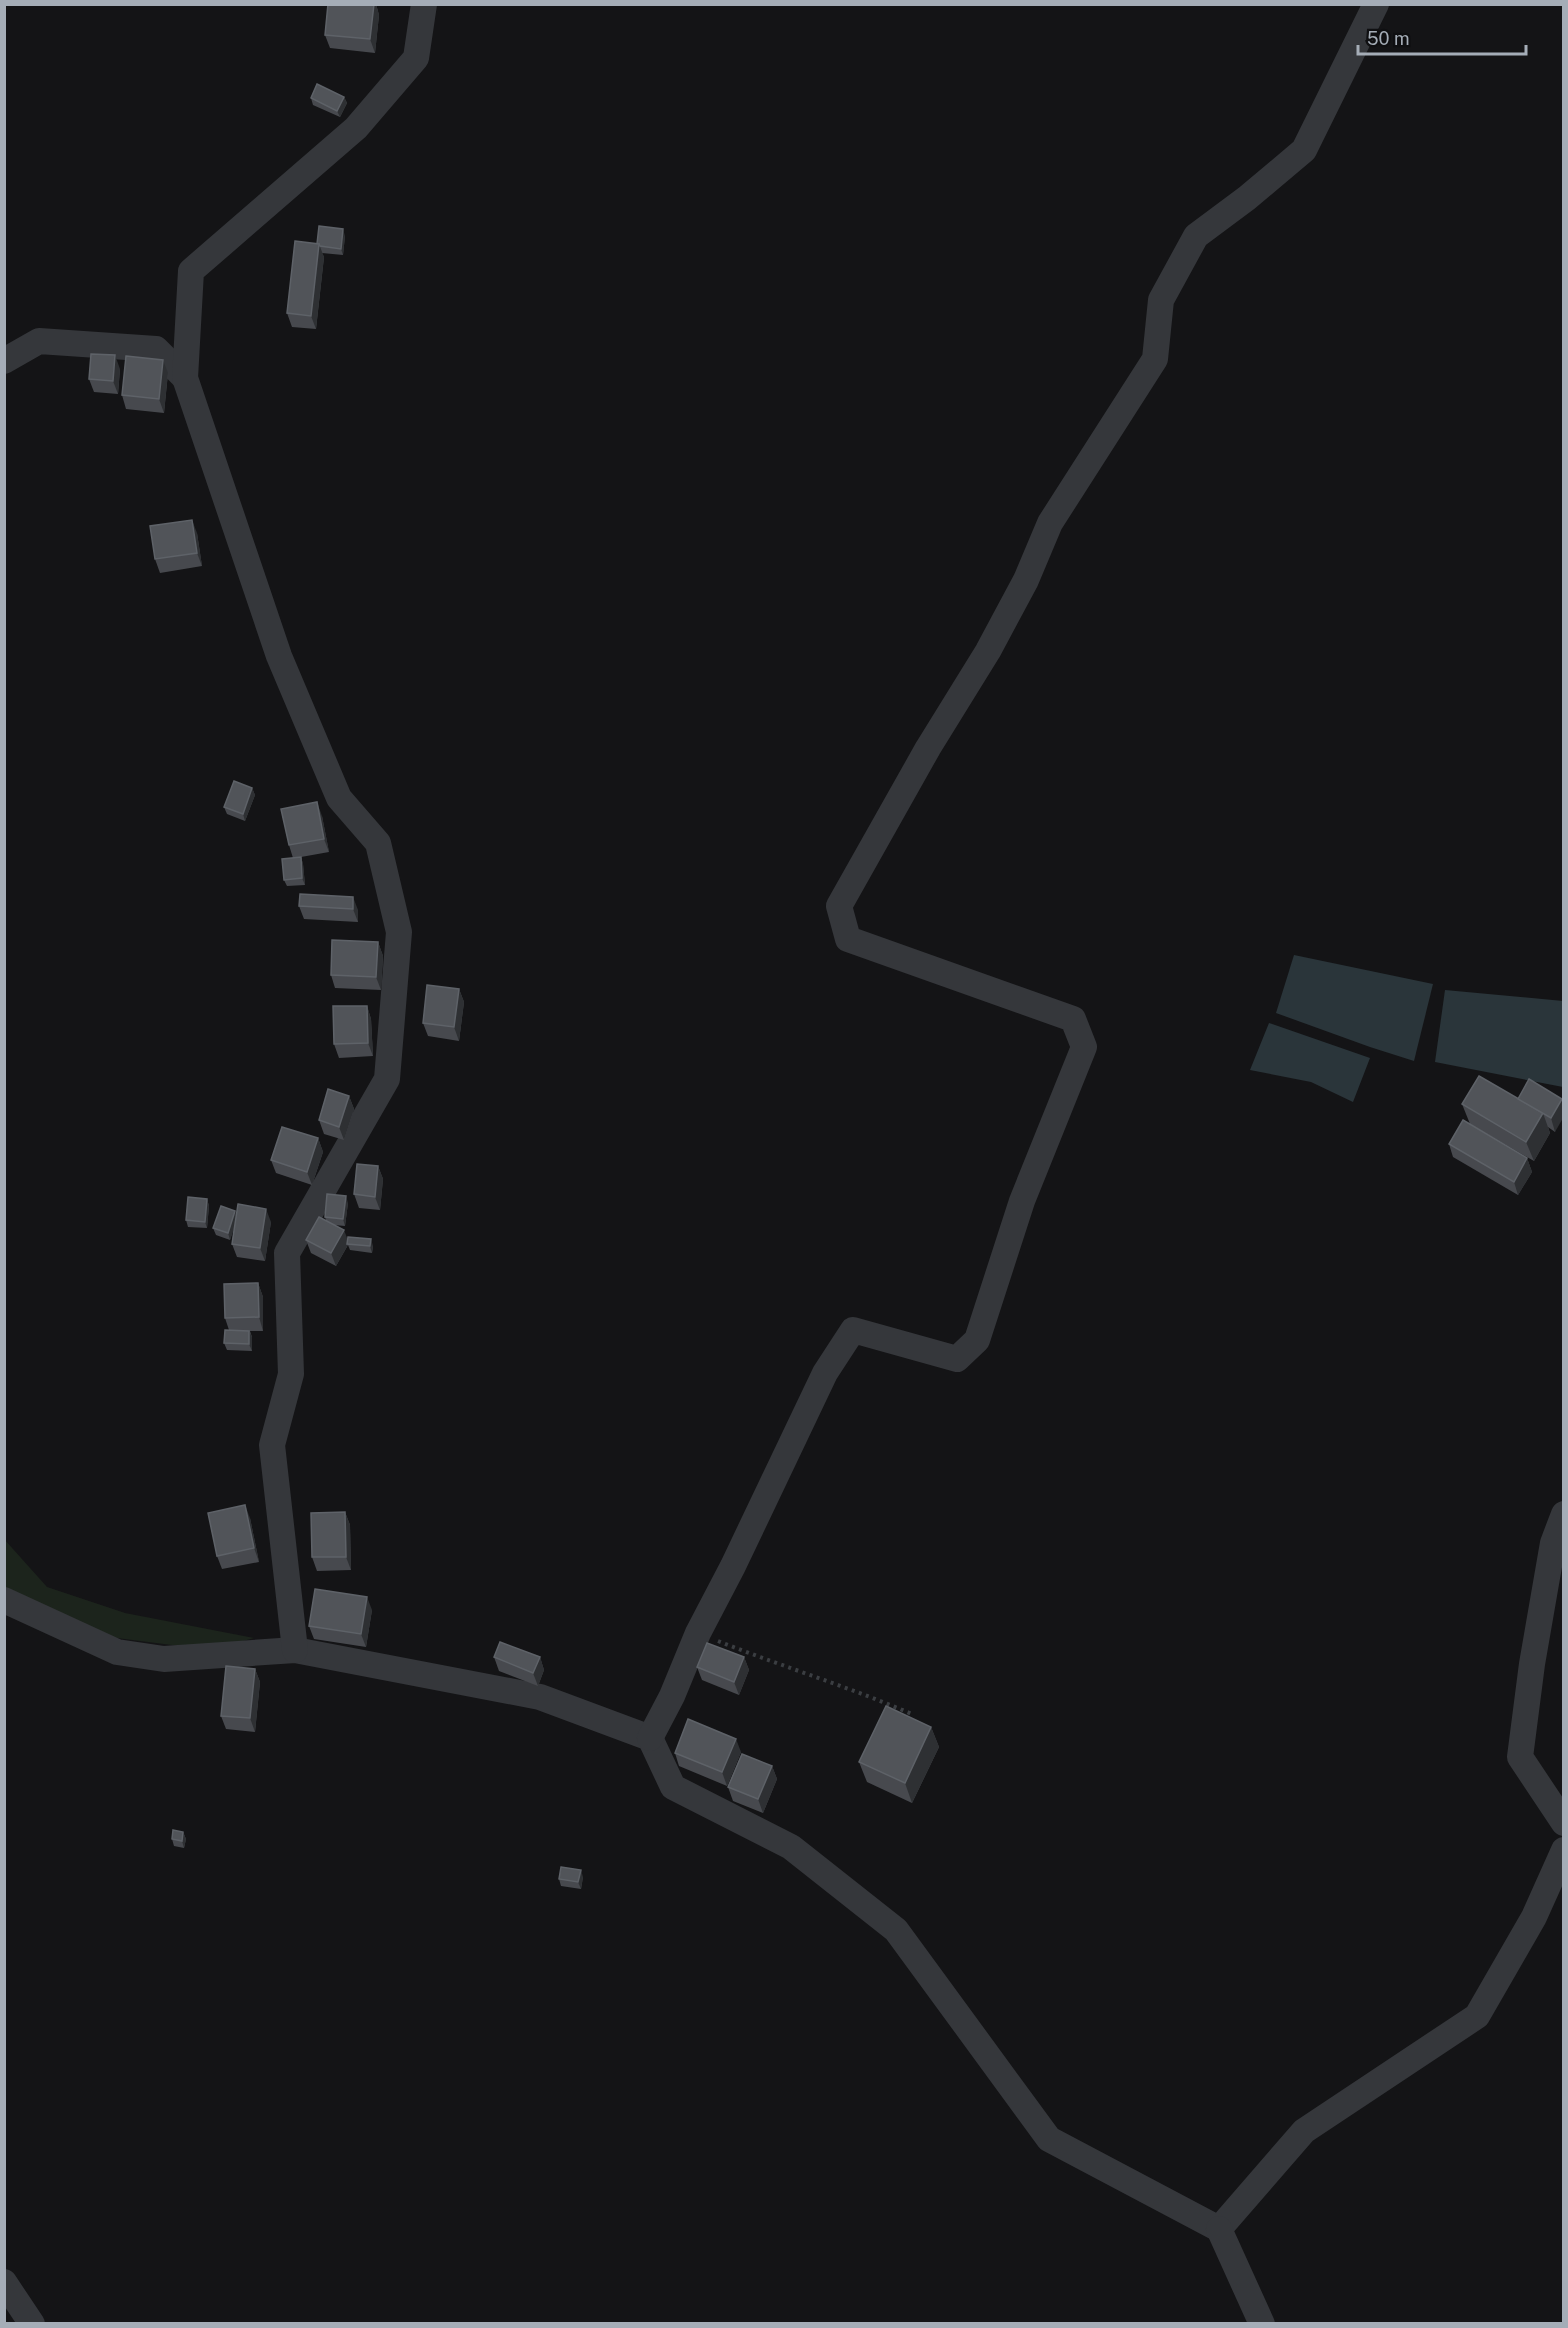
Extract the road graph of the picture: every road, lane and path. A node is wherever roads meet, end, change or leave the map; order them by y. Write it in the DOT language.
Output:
graph roads {
  1 [pos="424,4"];
  2 [pos="1376,4"];
  3 [pos="4,361"];
  4 [pos="185,378"];
  5 [pos="1563,1514"];
  6 [pos="4,1600"];
  7 [pos="698,1633"];
  8 [pos="295,1650"];
  9 [pos="914,1714"];
  10 [pos="650,1738"];
  11 [pos="1563,1823"];
  12 [pos="1563,1850"];
  13 [pos="1219,2229"];
  14 [pos="4,2282"];
  15 [pos="32,2324"];
  16 [pos="1262,2324"];
  1 -- 4 [label="street"];
  2 -- 7 [label="street"];
  3 -- 4 [label="street"];
  4 -- 8 [label="street"];
  5 -- 11 [label="street"];
  6 -- 8 [label="street"];
  7 -- 9 [label="path"];
  7 -- 10 [label="street"];
  8 -- 10 [label="street"];
  10 -- 13 [label="street"];
  12 -- 13 [label="street"];
  13 -- 16 [label="street"];
  14 -- 15 [label="street"];
}
